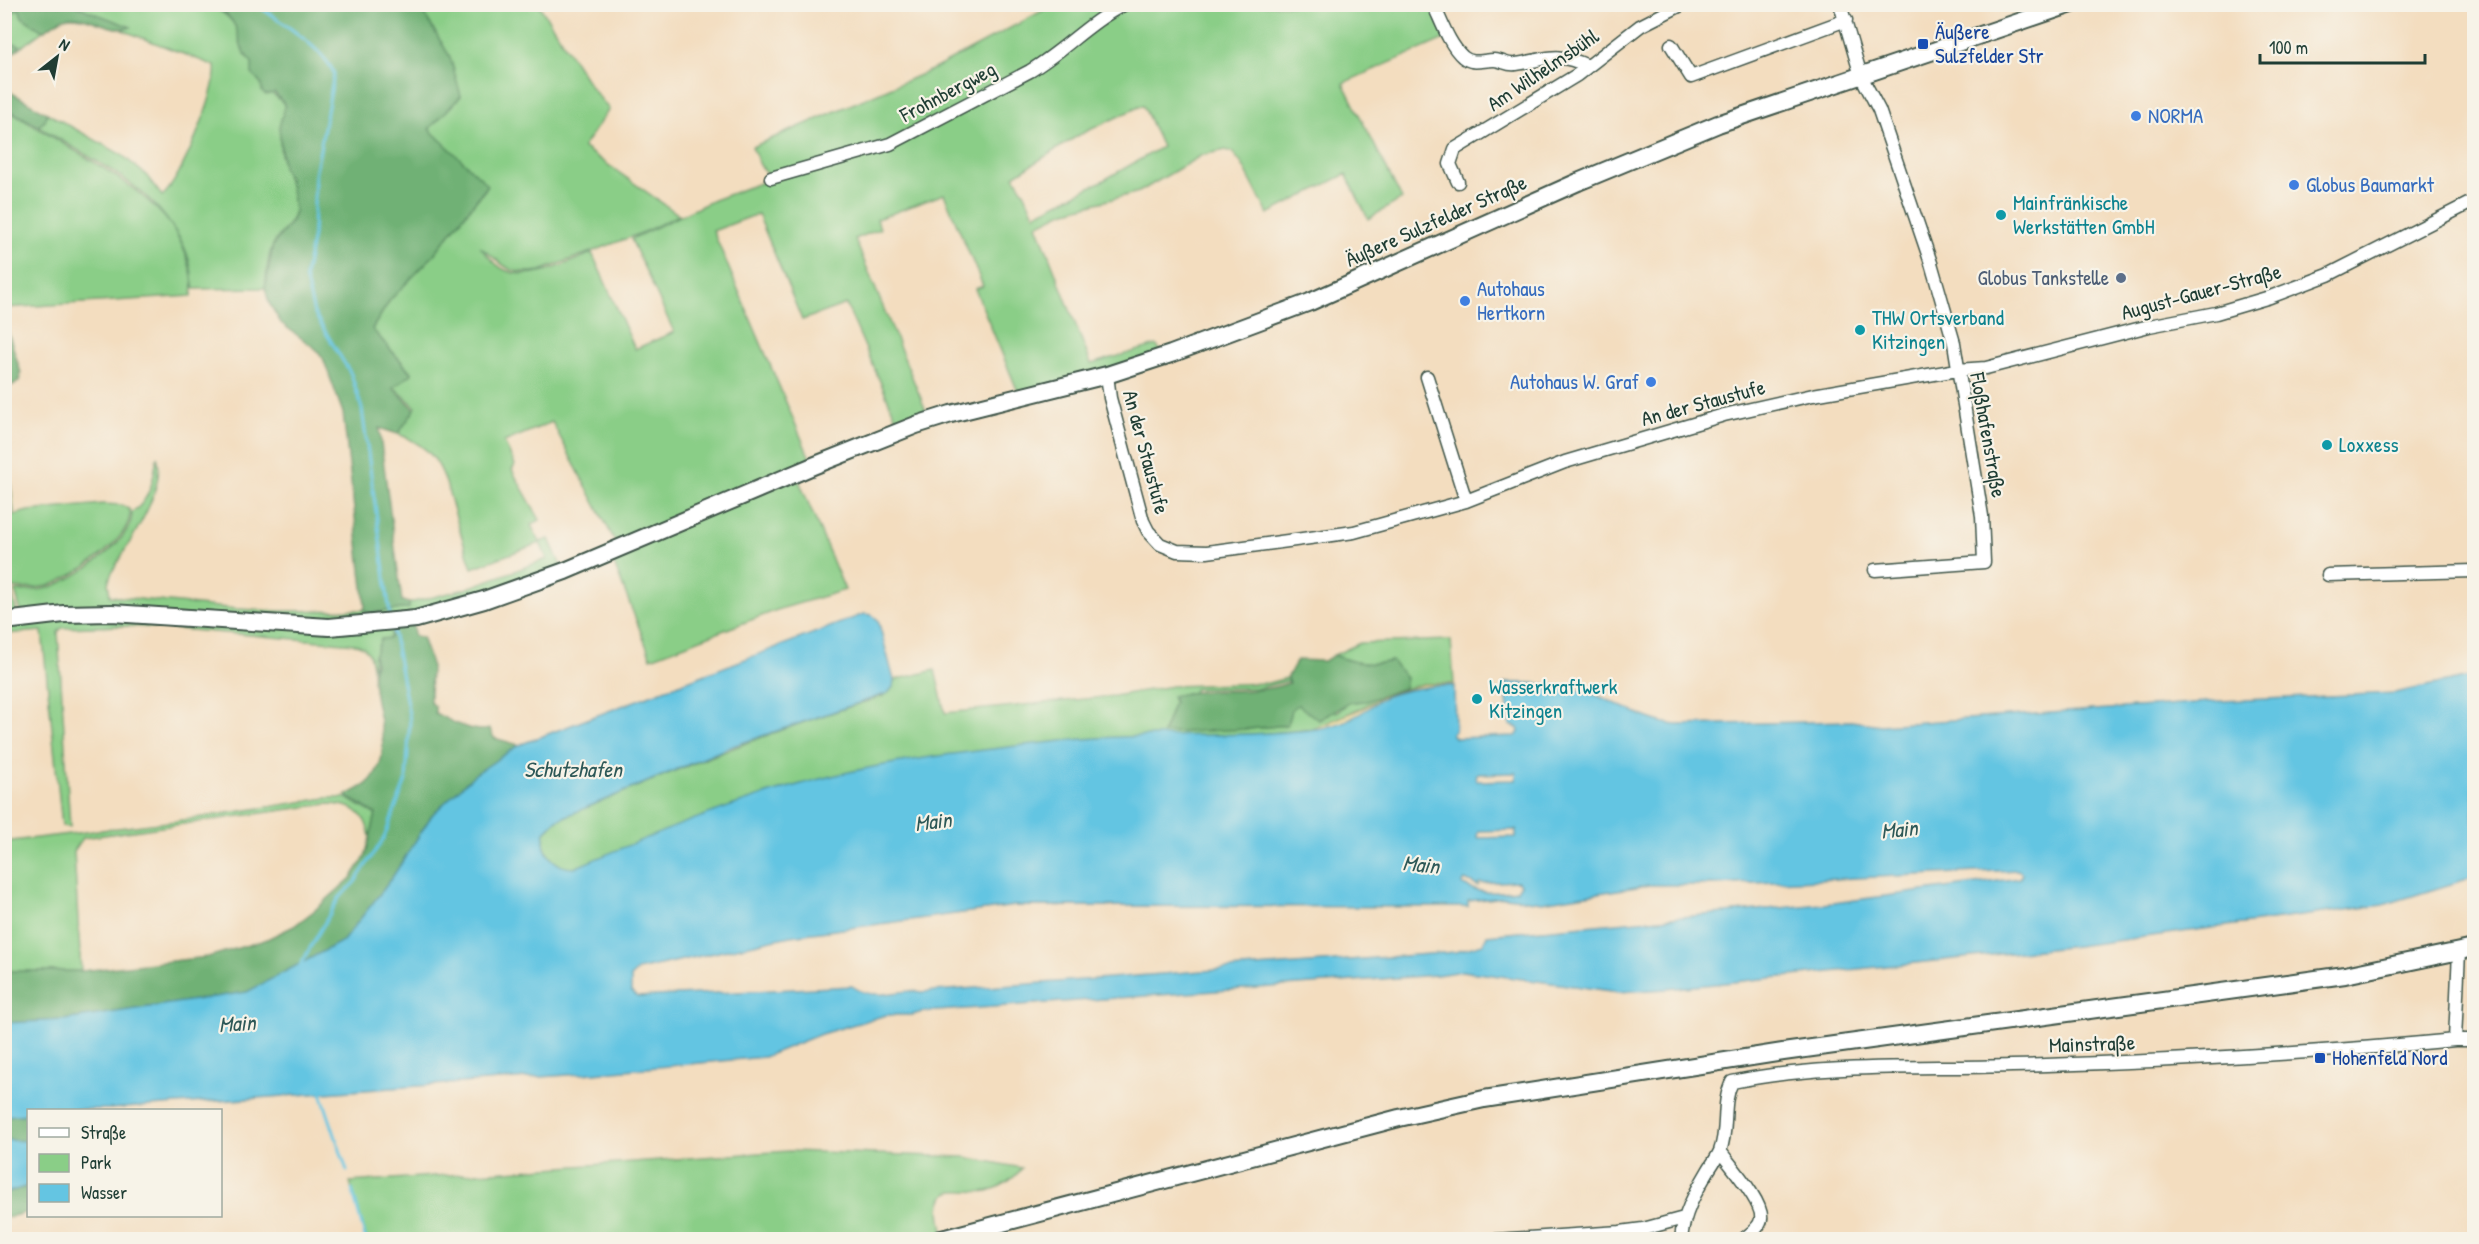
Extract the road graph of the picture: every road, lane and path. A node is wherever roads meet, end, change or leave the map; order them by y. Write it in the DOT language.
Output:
graph roads {
  1 [pos="1125,4"];
  2 [pos="1433,4"];
  3 [pos="1683,4"];
  4 [pos="1840,4"];
  5 [pos="2072,4"];
  6 [pos="1846,20"];
  7 [pos="1671,45"];
  8 [pos="1588,66"];
  9 [pos="1861,76"];
  10 [pos="771,178"];
  11 [pos="1458,182"];
  12 [pos="2475,201"];
  13 [pos="1957,370"];
  14 [pos="1107,375"];
  15 [pos="1427,376"];
  16 [pos="1466,501"];
  17 [pos="1875,570"];
  18 [pos="2475,571"];
  19 [pos="2328,574"];
  20 [pos="4,621"];
  21 [pos="2467,950"];
  22 [pos="2455,1040"];
  23 [pos="2475,1040"];
  24 [pos="1720,1151"];
  25 [pos="1684,1218"];
  26 [pos="943,1239"];
  27 [pos="1496,1239"];
  28 [pos="1681,1239"];
  29 [pos="1743,1239"];
  1 -- 10 [label="street, Frohnbergweg"];
  2 -- 8 [label="street"];
  3 -- 8 [label="street, Am Wilhelmsbühl"];
  4 -- 6 [label="street, Floßhafenstraße"];
  5 -- 9 [label="main road, Äußere Sulzfelder Straße"];
  6 -- 7 [label="street"];
  6 -- 9 [label="street, Floßhafenstraße"];
  8 -- 11 [label="street, Am Wilhelmsbühl"];
  9 -- 13 [label="street, Floßhafenstraße"];
  9 -- 14 [label="main road, Äußere Sulzfelder Straße"];
  12 -- 13 [label="street, August-Gauer-Straße"];
  13 -- 16 [label="street, An der Staustufe"];
  13 -- 17 [label="street, Floßhafenstraße"];
  14 -- 16 [label="street, An der Staustufe"];
  14 -- 20 [label="main road, Äußere Sulzfelder Straße"];
  15 -- 16 [label="street"];
  18 -- 19 [label="street"];
  21 -- 22 [label="street"];
  21 -- 26 [label="main road"];
  22 -- 23 [label="street, Mainstraße"];
  22 -- 24 [label="street, Mainstraße"];
  24 -- 25 [label="street"];
  24 -- 29 [label="street"];
  25 -- 27 [label="street"];
  25 -- 28 [label="street"];
}
